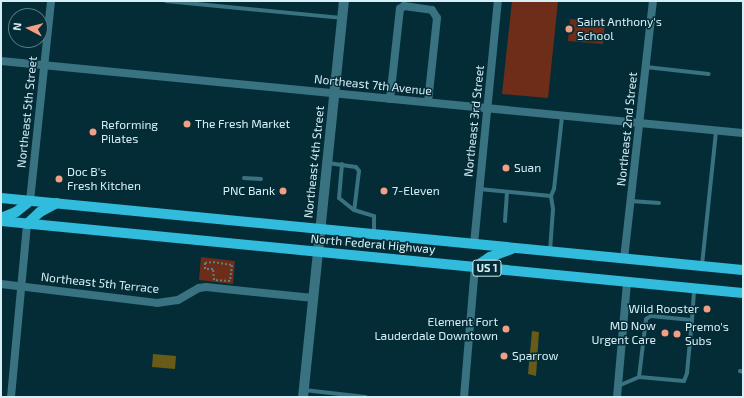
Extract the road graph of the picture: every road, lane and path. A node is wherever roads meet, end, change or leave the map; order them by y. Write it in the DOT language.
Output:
graph roads {
  1 [pos="51,1"];
  2 [pos="166,1"];
  3 [pos="344,1"];
  4 [pos="498,1"];
  5 [pos="653,1"];
  6 [pos="342,19"];
  7 [pos="1,61"];
  8 [pos="44,65"];
  9 [pos="646,67"];
  10 [pos="708,74"];
  11 [pos="334,93"];
  12 [pos="390,99"];
  13 [pos="428,102"];
  14 [pos="487,108"];
  15 [pos="562,116"];
  16 [pos="640,123"];
  17 [pos="716,131"];
  18 [pos="743,133"];
  19 [pos="328,163"];
  20 [pos="342,164"];
  21 [pos="244,178"];
  22 [pos="261,180"];
  23 [pos="479,188"];
  24 [pos="507,192"];
  25 [pos="352,193"];
  26 [pos="551,196"];
  27 [pos="356,197"];
  28 [pos="1,198"];
  29 [pos="30,201"];
  30 [pos="631,201"];
  31 [pos="659,203"];
  32 [pos="57,204"];
  33 [pos="354,210"];
  34 [pos="1,219"];
  35 [pos="505,221"];
  36 [pos="27,224"];
  37 [pos="320,229"];
  38 [pos="374,234"];
  39 [pos="474,244"];
  40 [pos="514,248"];
  41 [pos="550,251"];
  42 [pos="318,252"];
  43 [pos="624,259"];
  44 [pos="702,266"];
  45 [pos="476,267"];
  46 [pos="205,270"];
  47 [pos="743,270"];
  48 [pos="627,282"];
  49 [pos="1,284"];
  50 [pos="21,286"];
  51 [pos="694,289"];
  52 [pos="743,293"];
  53 [pos="313,298"];
  54 [pos="692,320"];
  55 [pos="639,377"];
  56 [pos="618,386"];
  57 [pos="304,394"];
  58 [pos="11,397"];
  59 [pos="366,397"];
  60 [pos="464,397"];
  61 [pos="617,397"];
  1 -- 8 [label="street, Northeast 5th Street"];
  2 -- 6 [label="lane"];
  3 -- 6 [label="street, Northeast 4th Street"];
  4 -- 14 [label="street, Northeast 3rd Street"];
  5 -- 9 [label="street, Northeast 2nd Street"];
  6 -- 11 [label="street, Northeast 4th Street"];
  7 -- 8 [label="street, Northeast 7th Avenue"];
  8 -- 11 [label="street, Northeast 7th Avenue"];
  8 -- 29 [label="street, Northeast 5th Street"];
  9 -- 10 [label="lane"];
  9 -- 16 [label="street, Northeast 2nd Street"];
  11 -- 12 [label="street, Northeast 7th Avenue"];
  11 -- 19 [label="street, Northeast 4th Street"];
  12 -- 13 [label="street, Northeast 7th Avenue"];
  12 -- 13 [label="street"];
  13 -- 14 [label="street, Northeast 7th Avenue"];
  14 -- 15 [label="street, Northeast 7th Avenue"];
  14 -- 23 [label="street, Northeast 3rd Street"];
  15 -- 16 [label="street, Northeast 7th Avenue"];
  15 -- 26 [label="lane"];
  16 -- 17 [label="street, Northeast 7th Avenue"];
  16 -- 30 [label="street, Northeast 2nd Street"];
  17 -- 18 [label="street, Northeast 7th Avenue"];
  17 -- 44 [label="lane"];
  19 -- 20 [label="lane"];
  19 -- 37 [label="street, Northeast 4th Street"];
  20 -- 27 [label="lane"];
  20 -- 33 [label="lane"];
  21 -- 22 [label="lane"];
  23 -- 24 [label="lane"];
  23 -- 39 [label="street, Northeast 3rd Street"];
  24 -- 26 [label="lane"];
  24 -- 35 [label="lane"];
  25 -- 27 [label="lane"];
  26 -- 41 [label="lane"];
  27 -- 33 [label="lane"];
  28 -- 29 [label="main road, North Federal Highway / US 1"];
  29 -- 32 [label="main road, North Federal Highway / US 1"];
  29 -- 34 [label="main road"];
  30 -- 31 [label="lane"];
  30 -- 43 [label="street, Northeast 2nd Street"];
  32 -- 36 [label="main road"];
  32 -- 37 [label="main road, North Federal Highway / US 1"];
  33 -- 38 [label="lane"];
  34 -- 36 [label="main road, North Federal Highway / US 1"];
  36 -- 42 [label="main road, North Federal Highway / US 1"];
  36 -- 50 [label="street"];
  37 -- 38 [label="main road, North Federal Highway / US 1"];
  37 -- 42 [label="street, Northeast 4th Street"];
  38 -- 39 [label="main road, North Federal Highway / US 1"];
  39 -- 40 [label="main road, North Federal Highway / US 1"];
  40 -- 41 [label="main road, North Federal Highway / US 1"];
  40 -- 45 [label="main road"];
  41 -- 43 [label="main road, North Federal Highway / US 1"];
  42 -- 45 [label="main road, North Federal Highway / US 1"];
  42 -- 53 [label="street, Northeast 4th Street"];
  43 -- 44 [label="main road, North Federal Highway / US 1"];
  44 -- 47 [label="main road, North Federal Highway / US 1"];
  45 -- 48 [label="main road, North Federal Highway / US 1"];
  45 -- 60 [label="street"];
  46 -- 46 [label="path"];
  48 -- 51 [label="main road, North Federal Highway / US 1"];
  48 -- 56 [label="street"];
  49 -- 50 [label="street, Northeast 5th Terrace"];
  50 -- 53 [label="street, Northeast 5th Terrace"];
  50 -- 58 [label="street"];
  51 -- 52 [label="main road, North Federal Highway / US 1"];
  51 -- 54 [label="lane"];
  53 -- 57 [label="street, Northeast 4th Street"];
  54 -- 55 [label="lane"];
  54 -- 55 [label="lane"];
  55 -- 56 [label="lane"];
  56 -- 61 [label="street"];
  57 -- 59 [label="lane"];
}
